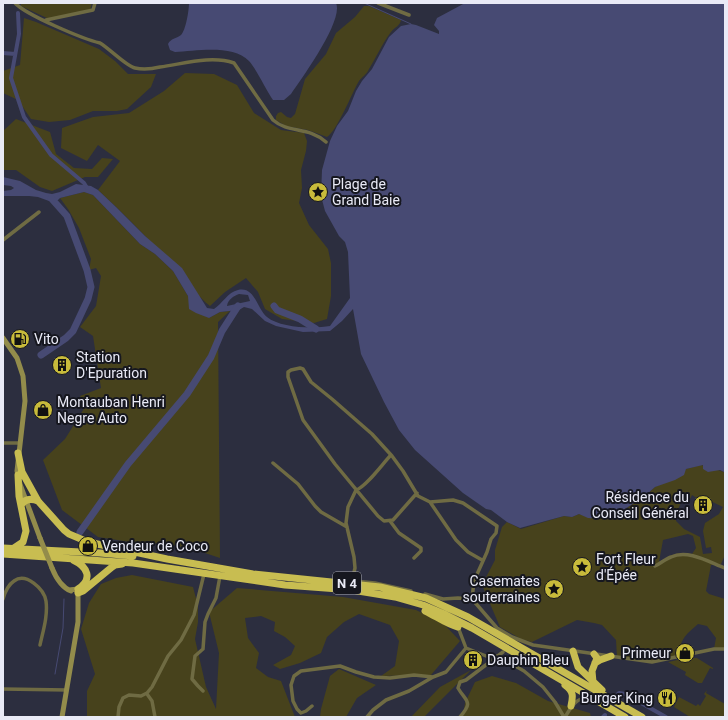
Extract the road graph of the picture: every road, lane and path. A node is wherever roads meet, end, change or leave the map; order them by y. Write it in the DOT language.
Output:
graph roads {
  1 [pos="15,3"];
  2 [pos="95,3"];
  3 [pos="378,3"];
  4 [pos="409,15"];
  5 [pos="44,20"];
  6 [pos="326,142"];
  7 [pos="38,212"];
  8 [pos="3,240"];
  9 [pos="3,338"];
  10 [pos="3,443"];
  11 [pos="20,443"];
  12 [pos="18,453"];
  13 [pos="391,455"];
  14 [pos="273,463"];
  15 [pos="22,476"];
  16 [pos="356,490"];
  17 [pos="417,493"];
  18 [pos="26,496"];
  19 [pos="38,501"];
  20 [pos="430,502"];
  21 [pos="20,505"];
  22 [pos="390,521"];
  23 [pos="347,527"];
  24 [pos="3,548"];
  25 [pos="13,548"];
  26 [pos="3,554"];
  27 [pos="414,558"];
  28 [pos="71,559"];
  29 [pos="167,559"];
  30 [pos="482,560"];
  31 [pos="157,565"];
  32 [pos="655,566"];
  33 [pos="725,568"];
  34 [pos="221,572"];
  35 [pos="204,574"];
  36 [pos="352,580"];
  37 [pos="78,591"];
  38 [pos="395,597"];
  39 [pos="3,599"];
  40 [pos="472,599"];
  41 [pos="468,617"];
  42 [pos="458,627"];
  43 [pos="497,628"];
  44 [pos="40,645"];
  45 [pos="466,648"];
  46 [pos="725,649"];
  47 [pos="573,651"];
  48 [pos="501,654"];
  49 [pos="594,654"];
  50 [pos="611,656"];
  51 [pos="595,663"];
  52 [pos="544,669"];
  53 [pos="433,677"];
  54 [pos="556,677"];
  55 [pos="593,682"];
  56 [pos="3,689"];
  57 [pos="67,690"];
  58 [pos="203,691"];
  59 [pos="147,694"];
  60 [pos="590,697"];
  61 [pos="312,706"];
  62 [pos="571,706"];
  63 [pos="635,713"];
  64 [pos="62,717"];
  65 [pos="118,717"];
  66 [pos="154,717"];
  67 [pos="367,717"];
  68 [pos="460,717"];
  69 [pos="564,717"];
  70 [pos="625,717"];
  71 [pos="642,717"];
  1 -- 5 [label="street"];
  2 -- 5 [label="street"];
  3 -- 4 [label="street"];
  5 -- 6 [label="street"];
  7 -- 8 [label="street"];
  9 -- 11 [label="main road"];
  10 -- 11 [label="street"];
  11 -- 12 [label="main road"];
  12 -- 15 [label="highway"];
  13 -- 16 [label="street"];
  13 -- 16 [label="street"];
  13 -- 17 [label="street"];
  14 -- 23 [label="street"];
  15 -- 18 [label="main road"];
  15 -- 19 [label="highway"];
  15 -- 21 [label="highway"];
  16 -- 22 [label="street"];
  16 -- 23 [label="street"];
  17 -- 20 [label="street"];
  17 -- 22 [label="street"];
  18 -- 19 [label="highway"];
  18 -- 21 [label="highway"];
  18 -- 37 [label="main road, bridge"];
  19 -- 29 [label="highway"];
  20 -- 30 [label="street"];
  20 -- 30 [label="street"];
  21 -- 25 [label="highway"];
  22 -- 27 [label="street"];
  23 -- 36 [label="street"];
  24 -- 25 [label="highway, N 4"];
  25 -- 29 [label="highway, N 4"];
  26 -- 28 [label="highway, N 4"];
  28 -- 31 [label="highway, N 4"];
  28 -- 37 [label="highway"];
  29 -- 34 [label="highway, N 4"];
  30 -- 40 [label="street"];
  31 -- 35 [label="highway, N 4"];
  31 -- 37 [label="highway"];
  32 -- 33 [label="street"];
  34 -- 35 [label="highway, N 4"];
  34 -- 36 [label="street"];
  34 -- 38 [label="highway, N 4"];
  34 -- 41 [label="highway, N 4"];
  34 -- 58 [label="street"];
  35 -- 59 [label="street"];
  36 -- 40 [label="street"];
  37 -- 57 [label="main road"];
  38 -- 42 [label="highway"];
  38 -- 52 [label="highway, N 4"];
  39 -- 44 [label="street"];
  40 -- 43 [label="street"];
  41 -- 43 [label="highway"];
  41 -- 63 [label="highway, N 4"];
  42 -- 45 [label="street"];
  43 -- 47 [label="street"];
  45 -- 48 [label="street"];
  45 -- 53 [label="street"];
  46 -- 50 [label="street"];
  47 -- 49 [label="street"];
  47 -- 55 [label="highway"];
  48 -- 52 [label="highway"];
  48 -- 68 [label="street"];
  48 -- 69 [label="street"];
  49 -- 50 [label="street"];
  49 -- 51 [label="highway"];
  50 -- 51 [label="highway"];
  51 -- 55 [label="highway"];
  52 -- 54 [label="highway, N 4"];
  53 -- 61 [label="street"];
  53 -- 67 [label="street"];
  54 -- 60 [label="highway, N 4"];
  54 -- 62 [label="highway"];
  55 -- 63 [label="highway"];
  56 -- 57 [label="street"];
  57 -- 64 [label="main road"];
  59 -- 65 [label="street"];
  59 -- 66 [label="street"];
  60 -- 62 [label="street"];
  60 -- 70 [label="highway, N 4"];
  62 -- 69 [label="street"];
  63 -- 71 [label="highway, N 4"];
}
